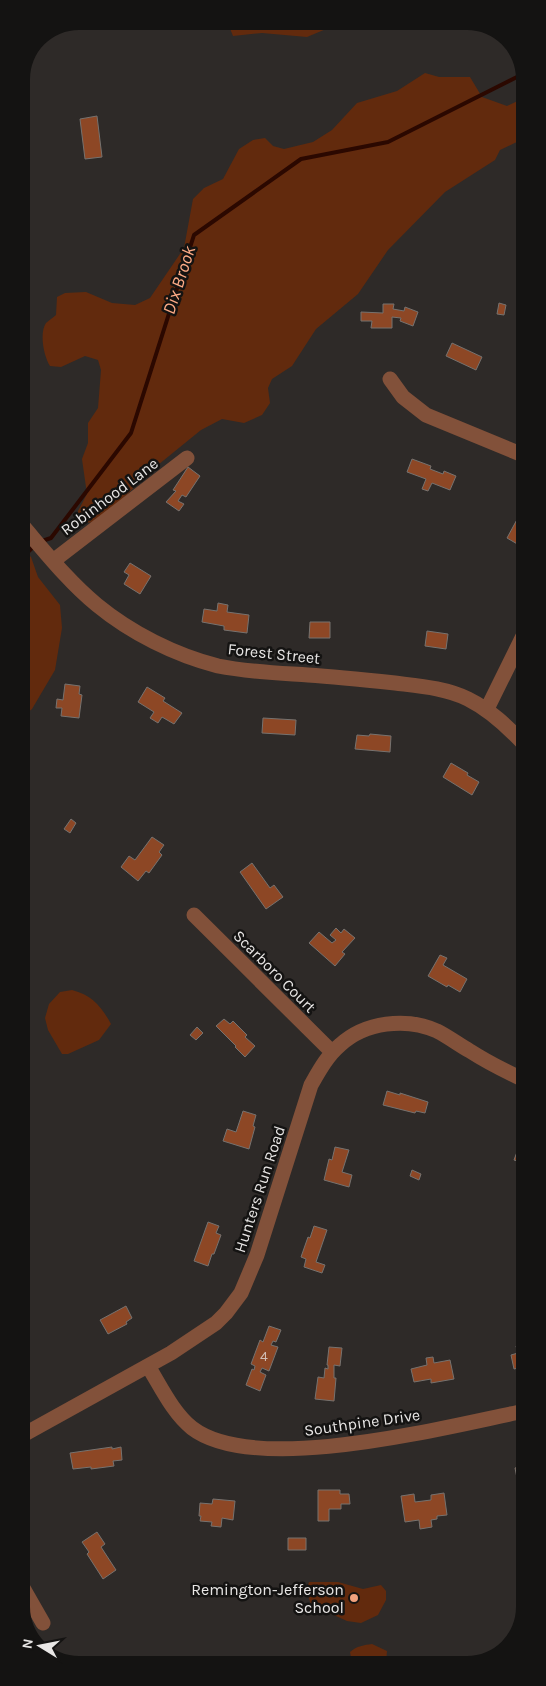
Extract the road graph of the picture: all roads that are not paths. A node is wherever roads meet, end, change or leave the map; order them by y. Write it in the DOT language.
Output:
graph roads {
  1 [pos="390,380"];
  2 [pos="516,452"];
  3 [pos="187,458"];
  4 [pos="30,535"];
  5 [pos="49,556"];
  6 [pos="516,650"];
  7 [pos="487,709"];
  8 [pos="516,736"];
  9 [pos="194,915"];
  10 [pos="332,1052"];
  11 [pos="516,1076"];
  12 [pos="148,1366"];
  13 [pos="516,1413"];
  14 [pos="30,1431"];
  15 [pos="30,1600"];
  16 [pos="43,1623"];
  1 -- 2 [label="street"];
  3 -- 5 [label="street, Robinhood Lane"];
  4 -- 5 [label="street, Forest Street"];
  5 -- 7 [label="street, Forest Street"];
  6 -- 7 [label="street"];
  7 -- 8 [label="street, Forest Street"];
  9 -- 10 [label="street, Scarboro Court"];
  10 -- 11 [label="street, Hunters Run Road"];
  10 -- 12 [label="street, Hunters Run Road"];
  12 -- 13 [label="street, Southpine Drive"];
  12 -- 14 [label="street, Hunters Run Road"];
  15 -- 16 [label="street"];
}
